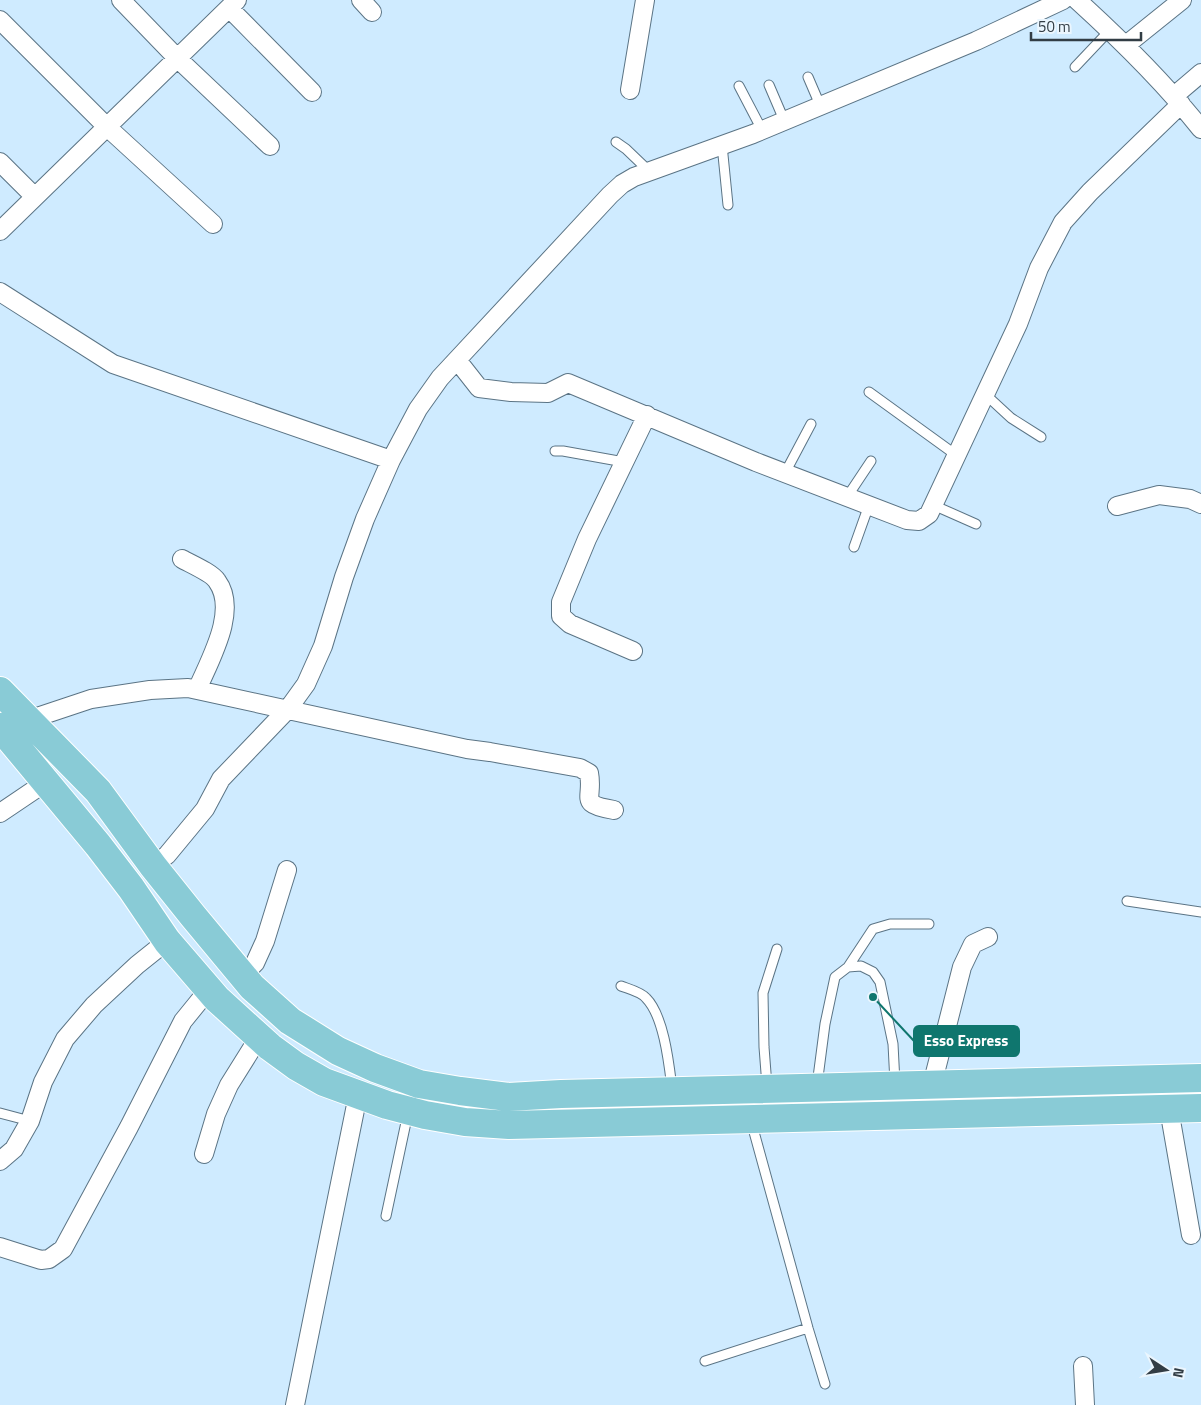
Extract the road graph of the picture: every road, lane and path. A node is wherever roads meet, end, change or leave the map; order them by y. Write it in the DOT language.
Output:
graph roads {
  1 [pos="120,0"];
  2 [pos="645,0"];
  3 [pos="1064,0"];
  4 [pos="1077,0"];
  5 [pos="1182,0"];
  6 [pos="233,4"];
  7 [pos="0,20"];
  8 [pos="1110,30"];
  9 [pos="1126,45"];
  10 [pos="177,58"];
  11 [pos="1075,67"];
  12 [pos="1201,73"];
  13 [pos="808,77"];
  14 [pos="768,85"];
  15 [pos="739,86"];
  16 [pos="630,90"];
  17 [pos="312,92"];
  18 [pos="1178,100"];
  19 [pos="820,105"];
  20 [pos="784,120"];
  21 [pos="106,126"];
  22 [pos="1201,129"];
  23 [pos="762,130"];
  24 [pos="616,142"];
  25 [pos="722,145"];
  26 [pos="270,146"];
  27 [pos="0,162"];
  28 [pos="650,172"];
  29 [pos="35,197"];
  30 [pos="728,205"];
  31 [pos="213,224"];
  32 [pos="0,231"];
  33 [pos="0,292"];
  34 [pos="456,360"];
  35 [pos="870,392"];
  36 [pos="985,394"];
  37 [pos="647,415"];
  38 [pos="811,424"];
  39 [pos="1042,436"];
  40 [pos="555,451"];
  41 [pos="956,455"];
  42 [pos="391,460"];
  43 [pos="871,461"];
  44 [pos="624,462"];
  45 [pos="785,473"];
  46 [pos="847,497"];
  47 [pos="1201,504"];
  48 [pos="933,505"];
  49 [pos="869,506"];
  50 [pos="1117,506"];
  51 [pos="976,524"];
  52 [pos="854,547"];
  53 [pos="182,558"];
  54 [pos="633,651"];
  55 [pos="197,690"];
  56 [pos="0,691"];
  57 [pos="288,709"];
  58 [pos="28,720"];
  59 [pos="0,727"];
  60 [pos="46,782"];
  61 [pos="614,810"];
  62 [pos="0,813"];
  63 [pos="153,866"];
  64 [pos="287,870"];
  65 [pos="1127,901"];
  66 [pos="1201,912"];
  67 [pos="929,924"];
  68 [pos="988,937"];
  69 [pos="166,941"];
  70 [pos="777,949"];
  71 [pos="848,967"];
  72 [pos="242,976"];
  73 [pos="621,986"];
  74 [pos="209,989"];
  75 [pos="258,1037"];
  76 [pos="1201,1078"];
  77 [pos="932,1085"];
  78 [pos="895,1086"];
  79 [pos="816,1088"];
  80 [pos="768,1090"];
  81 [pos="672,1092"];
  82 [pos="358,1095"];
  83 [pos="1201,1108"];
  84 [pos="1169,1109"];
  85 [pos="409,1111"];
  86 [pos="0,1113"];
  87 [pos="751,1118"];
  88 [pos="30,1121"];
  89 [pos="204,1154"];
  90 [pos="0,1161"];
  91 [pos="386,1216"];
  92 [pos="1191,1235"];
  93 [pos="0,1247"];
  94 [pos="808,1328"];
  95 [pos="705,1360"];
  96 [pos="1083,1366"];
  97 [pos="825,1384"];
  98 [pos="295,1405"];
  99 [pos="1085,1405"];
  1 -- 10 [label="street"];
  2 -- 16 [label="street"];
  3 -- 19 [label="street"];
  4 -- 8 [label="street"];
  5 -- 9 [label="street"];
  6 -- 10 [label="street"];
  6 -- 17 [label="street"];
  7 -- 21 [label="street"];
  8 -- 9 [label="street"];
  8 -- 11 [label="lane"];
  9 -- 18 [label="street"];
  10 -- 21 [label="street"];
  10 -- 26 [label="street"];
  12 -- 18 [label="street"];
  13 -- 19 [label="lane"];
  14 -- 20 [label="lane"];
  15 -- 23 [label="lane"];
  18 -- 22 [label="street"];
  18 -- 36 [label="street"];
  19 -- 20 [label="street"];
  20 -- 23 [label="street"];
  21 -- 29 [label="street"];
  21 -- 31 [label="street"];
  23 -- 25 [label="street"];
  24 -- 28 [label="lane"];
  25 -- 28 [label="street"];
  25 -- 30 [label="lane"];
  27 -- 29 [label="street"];
  28 -- 34 [label="street"];
  29 -- 32 [label="street"];
  33 -- 42 [label="street"];
  34 -- 37 [label="street"];
  34 -- 42 [label="street"];
  35 -- 41 [label="lane"];
  36 -- 39 [label="lane"];
  36 -- 41 [label="street"];
  37 -- 44 [label="street"];
  37 -- 45 [label="street"];
  38 -- 45 [label="lane"];
  40 -- 44 [label="lane"];
  41 -- 48 [label="street"];
  42 -- 57 [label="street"];
  43 -- 46 [label="lane"];
  44 -- 54 [label="street"];
  45 -- 46 [label="street"];
  46 -- 49 [label="street"];
  47 -- 50 [label="street"];
  48 -- 49 [label="street"];
  48 -- 51 [label="lane"];
  49 -- 52 [label="lane"];
  53 -- 55 [label="street"];
  55 -- 57 [label="street"];
  55 -- 58 [label="street"];
  56 -- 58 [label="main road"];
  57 -- 61 [label="street"];
  57 -- 63 [label="street"];
  58 -- 63 [label="main road"];
  59 -- 60 [label="main road"];
  60 -- 62 [label="street"];
  60 -- 69 [label="main road"];
  63 -- 72 [label="main road"];
  64 -- 72 [label="street"];
  65 -- 66 [label="lane"];
  67 -- 71 [label="lane"];
  68 -- 77 [label="street"];
  69 -- 74 [label="main road"];
  69 -- 88 [label="street"];
  70 -- 80 [label="lane"];
  71 -- 78 [label="lane"];
  71 -- 79 [label="lane"];
  72 -- 81 [label="main road"];
  73 -- 81 [label="lane"];
  74 -- 75 [label="main road"];
  74 -- 93 [label="street"];
  75 -- 82 [label="main road"];
  75 -- 89 [label="street"];
  76 -- 77 [label="main road"];
  77 -- 78 [label="main road"];
  78 -- 79 [label="main road"];
  79 -- 80 [label="main road"];
  80 -- 81 [label="main road"];
  82 -- 85 [label="main road"];
  82 -- 98 [label="street"];
  83 -- 84 [label="main road"];
  84 -- 87 [label="main road"];
  84 -- 92 [label="street"];
  85 -- 87 [label="main road"];
  85 -- 91 [label="lane"];
  86 -- 88 [label="lane"];
  87 -- 94 [label="lane"];
  88 -- 90 [label="street"];
  94 -- 95 [label="lane"];
  94 -- 97 [label="lane"];
  96 -- 99 [label="street"];
}
